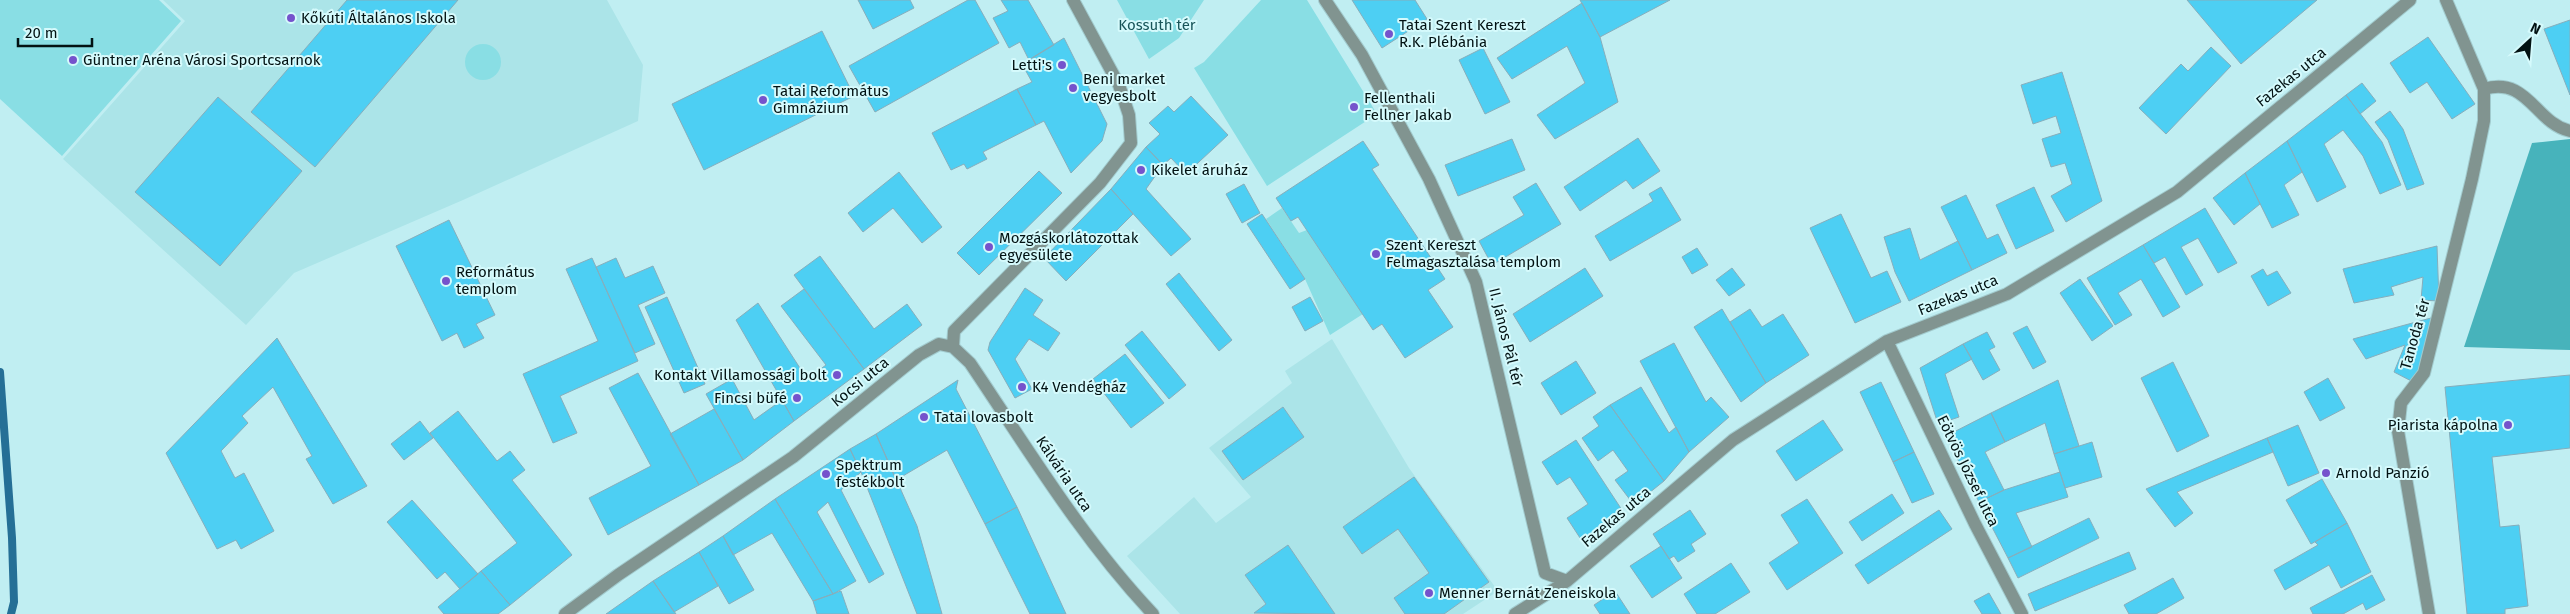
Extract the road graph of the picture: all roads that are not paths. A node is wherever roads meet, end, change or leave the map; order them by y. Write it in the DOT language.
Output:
graph roads {
  1 [pos="1073,0"];
  2 [pos="1325,0"];
  3 [pos="2410,0"];
  4 [pos="2446,0"];
  5 [pos="2484,89"];
  6 [pos="2570,131"];
  7 [pos="1887,341"];
  8 [pos="953,347"];
  9 [pos="1567,581"];
  10 [pos="565,614"];
  11 [pos="1153,614"];
  12 [pos="1515,614"];
  13 [pos="2022,614"];
  14 [pos="2429,614"];
  1 -- 8 [label="street"];
  2 -- 9 [label="street, II. János Pál tér"];
  3 -- 7 [label="street, Fazekas utca"];
  4 -- 5 [label="street, Tanoda tér"];
  5 -- 6 [label="street"];
  5 -- 14 [label="street, Tanoda tér"];
  7 -- 9 [label="street, Fazekas utca"];
  7 -- 13 [label="street, Eötvös József utca"];
  8 -- 10 [label="street, Kocsi utca"];
  8 -- 11 [label="street, Kálvária utca"];
  9 -- 12 [label="street, Fazekas utca"];
}
